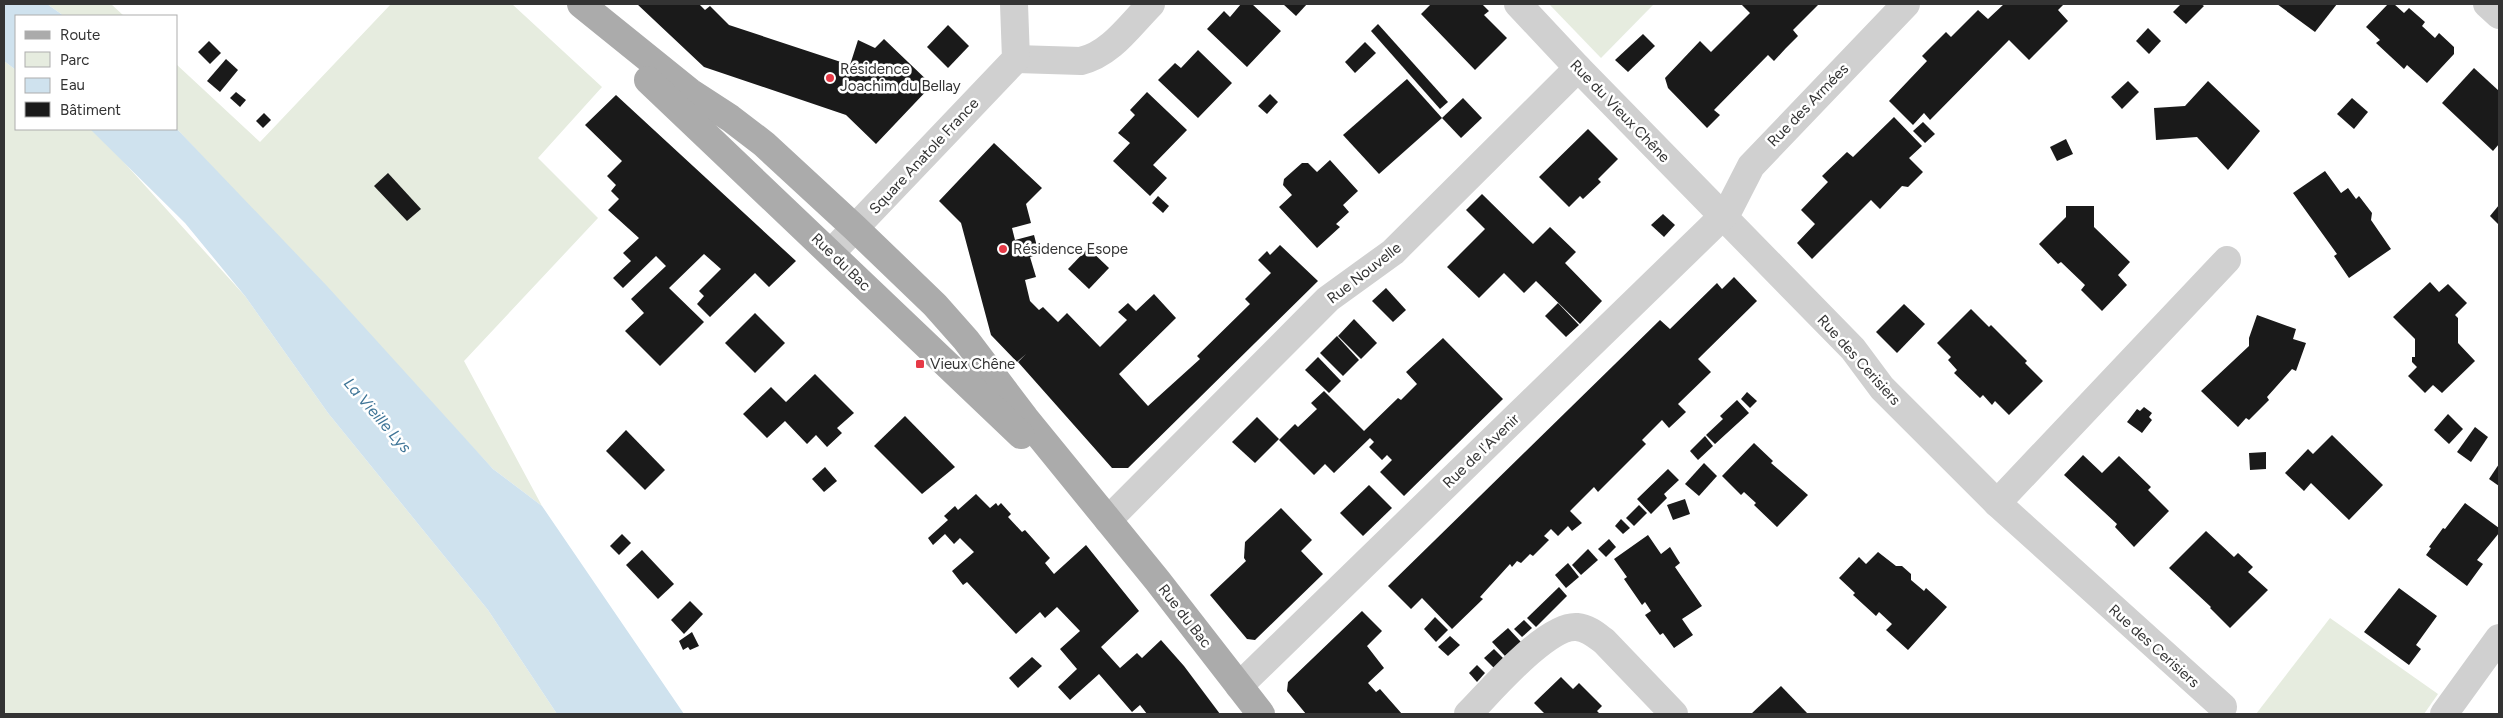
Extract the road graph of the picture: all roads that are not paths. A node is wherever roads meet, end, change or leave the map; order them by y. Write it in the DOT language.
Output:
graph roads {
  1 [pos="574,4"];
  2 [pos="581,4"];
  3 [pos="1014,4"];
  4 [pos="1151,4"];
  5 [pos="1518,4"];
  6 [pos="1906,4"];
  7 [pos="2487,4"];
  8 [pos="2499,15"];
  9 [pos="1016,59"];
  10 [pos="1578,68"];
  11 [pos="1723,216"];
  12 [pos="856,228"];
  13 [pos="831,253"];
  14 [pos="2227,260"];
  15 [pos="1997,503"];
  16 [pos="1108,520"];
  17 [pos="2499,638"];
  18 [pos="1239,686"];
  19 [pos="2223,707"];
  20 [pos="1261,714"];
  21 [pos="1468,714"];
  22 [pos="1674,714"];
  23 [pos="2444,714"];
  1 -- 13 [label="main road, Rue du Bac"];
  2 -- 12 [label="main road, Rue du Bac"];
  3 -- 9 [label="street"];
  4 -- 9 [label="street"];
  5 -- 10 [label="street, Rue du Vieux Chêne"];
  6 -- 11 [label="street, Rue des Armées"];
  7 -- 8 [label="street"];
  9 -- 12 [label="street, Square Anatole France"];
  10 -- 11 [label="street, Rue du Vieux Chêne"];
  10 -- 16 [label="street, Rue Nouvelle"];
  11 -- 15 [label="street, Rue des Cerisiers"];
  11 -- 18 [label="street, Rue de l'Avenir"];
  12 -- 13 [label="street, Square Anatole France"];
  12 -- 16 [label="main road, Rue du Bac"];
  13 -- 16 [label="main road, Rue du Bac"];
  14 -- 15 [label="street"];
  15 -- 19 [label="street, Rue des Cerisiers"];
  16 -- 18 [label="main road, Rue du Bac"];
  17 -- 23 [label="street"];
  18 -- 20 [label="main road, Rue du Bac"];
  21 -- 22 [label="street"];
}
